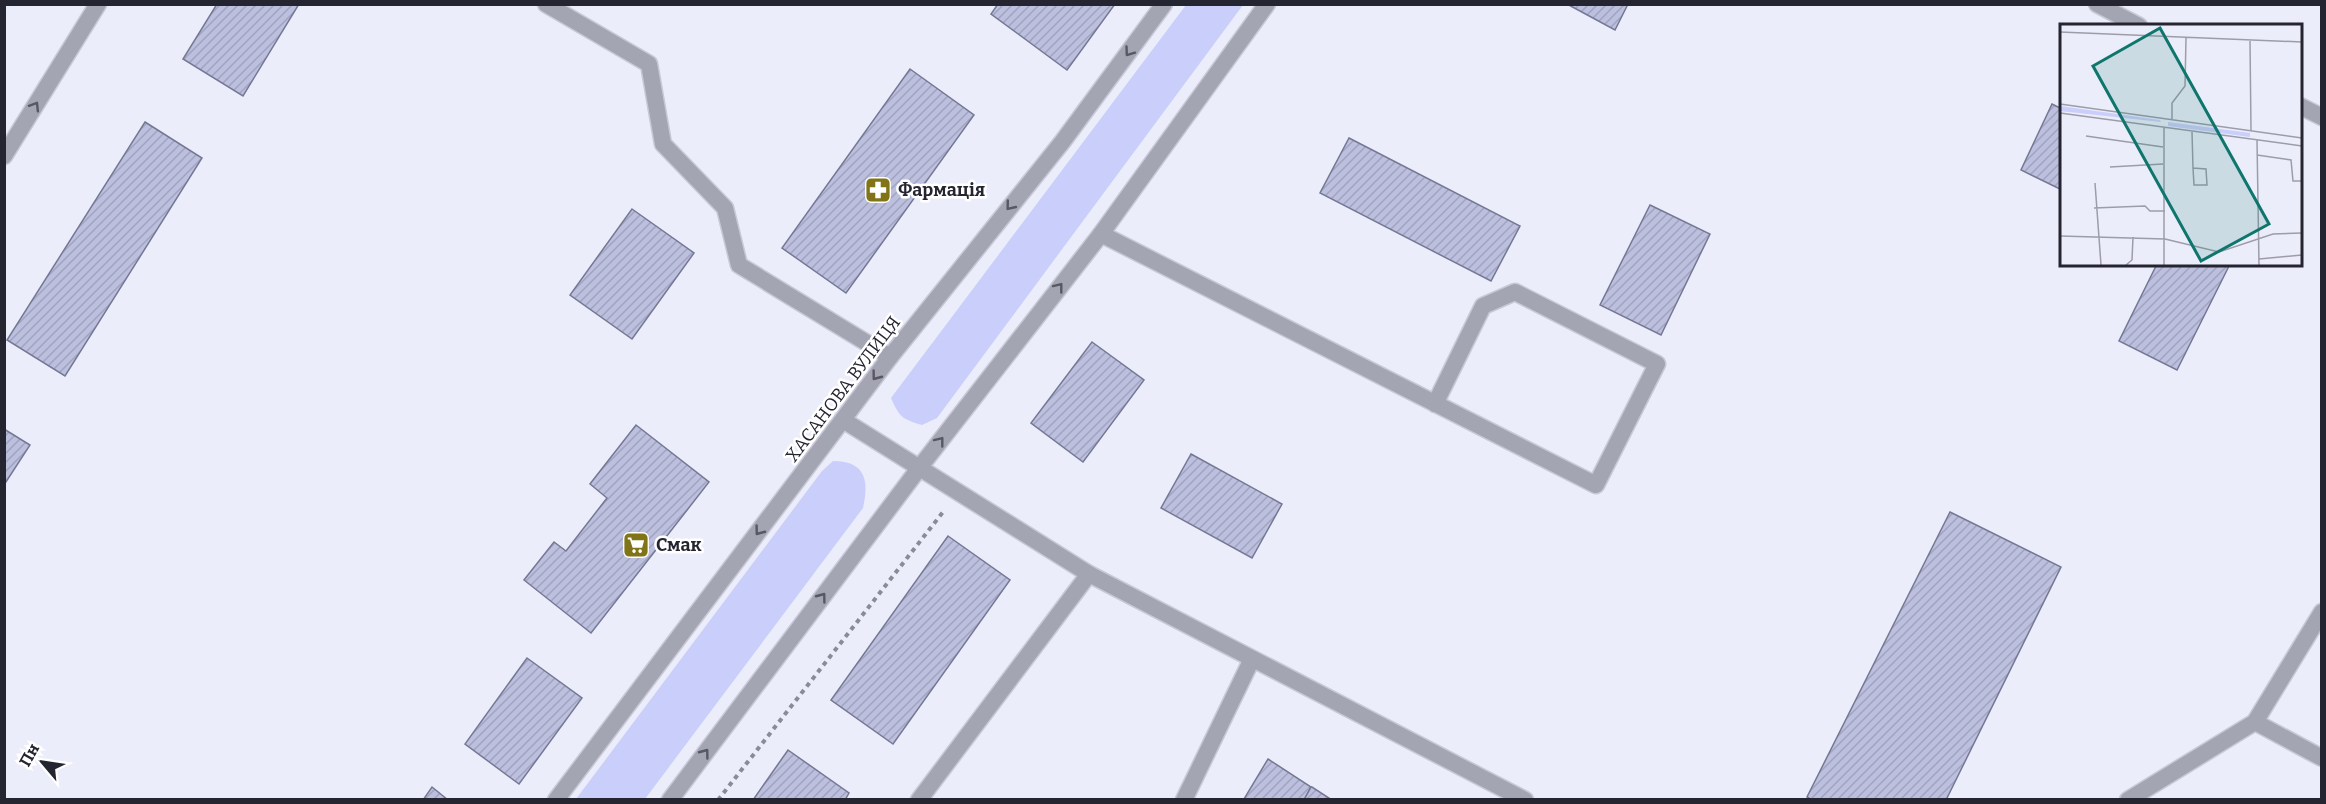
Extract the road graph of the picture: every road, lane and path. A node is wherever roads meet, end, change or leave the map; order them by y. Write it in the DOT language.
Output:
graph roads {
  1 [pos="98,4"];
  2 [pos="546,4"];
  3 [pos="1164,4"];
  4 [pos="1267,4"];
  5 [pos="2097,4"];
  6 [pos="2135,24"];
  7 [pos="2302,107"];
  8 [pos="2322,117"];
  9 [pos="4,156"];
  10 [pos="1101,234"];
  11 [pos="890,357"];
  12 [pos="1436,404"];
  13 [pos="843,420"];
  14 [pos="920,467"];
  15 [pos="958,493"];
  16 [pos="1089,574"];
  17 [pos="2322,612"];
  18 [pos="1252,658"];
  19 [pos="2255,722"];
  20 [pos="2322,758"];
  21 [pos="556,800"];
  22 [pos="670,800"];
  23 [pos="718,800"];
  24 [pos="919,800"];
  25 [pos="1184,800"];
  26 [pos="1525,800"];
  27 [pos="2128,800"];
  9 -- 1 [label="street, one-way"];
  2 -- 11 [label="street"];
  3 -- 11 [label="street, ХАСАНОВА ВУЛИЦЯ, one-way"];
  4 -- 10 [label="street"];
  5 -- 6 [label="street"];
  7 -- 8 [label="street"];
  10 -- 12 [label="street"];
  14 -- 10 [label="street, one-way"];
  11 -- 13 [label="street, ХАСАНОВА ВУЛИЦЯ, one-way"];
  12 -- 12 [label="street"];
  13 -- 14 [label="street"];
  13 -- 21 [label="street, ХАСАНОВА ВУЛИЦЯ, one-way"];
  14 -- 15 [label="street"];
  22 -- 14 [label="street, one-way"];
  15 -- 16 [label="street"];
  15 -- 23 [label="path"];
  16 -- 18 [label="street"];
  16 -- 24 [label="street"];
  17 -- 19 [label="street"];
  18 -- 25 [label="street"];
  18 -- 26 [label="street"];
  19 -- 20 [label="street"];
  19 -- 27 [label="street"];
}
